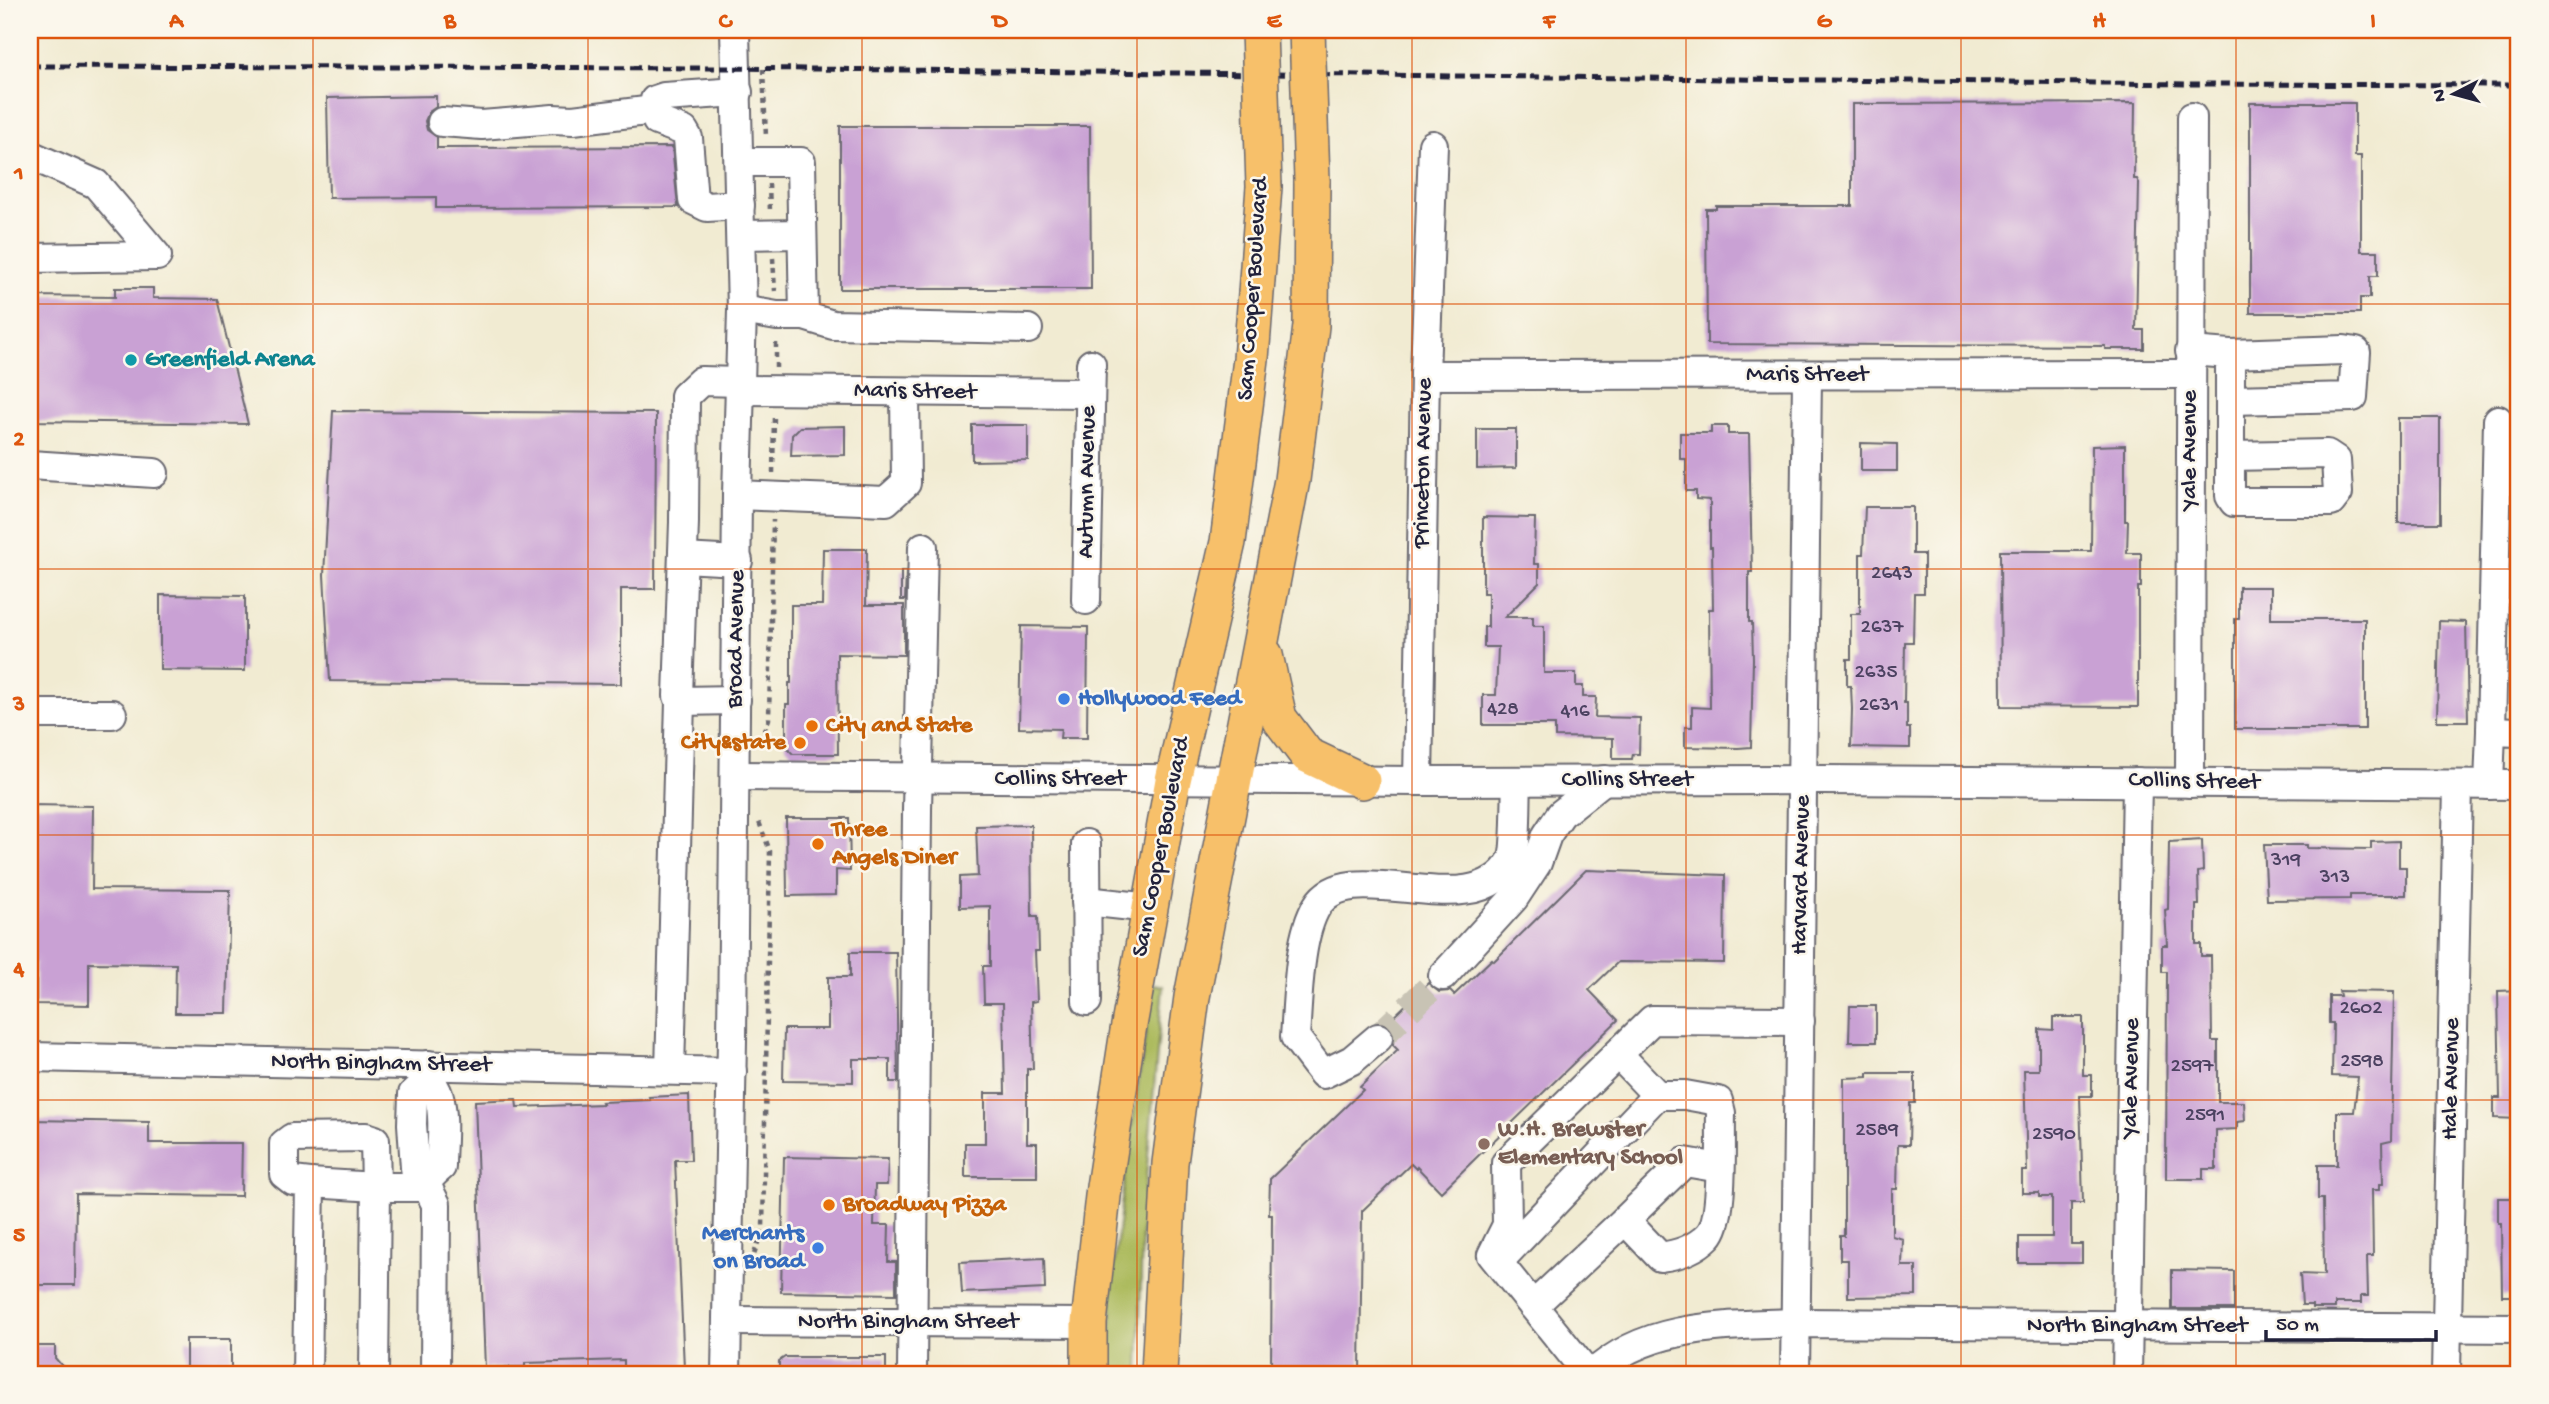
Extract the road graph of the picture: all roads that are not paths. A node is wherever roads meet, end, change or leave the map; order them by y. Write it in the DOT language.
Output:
graph roads {
  1 [pos="735,30"];
  2 [pos="1259,30"];
  3 [pos="1307,30"];
  4 [pos="738,92"];
  5 [pos="654,110"];
  6 [pos="2192,117"];
  7 [pos="442,122"];
  8 [pos="1433,145"];
  9 [pos="30,155"];
  10 [pos="739,162"];
  11 [pos="740,205"];
  12 [pos="802,234"];
  13 [pos="741,235"];
  14 [pos="30,258"];
  15 [pos="742,310"];
  16 [pos="804,316"];
  17 [pos="1028,328"];
  18 [pos="2230,354"];
  19 [pos="2190,362"];
  20 [pos="1091,364"];
  21 [pos="1425,375"];
  22 [pos="1807,376"];
  23 [pos="741,386"];
  24 [pos="905,393"];
  25 [pos="1090,393"];
  26 [pos="2230,400"];
  27 [pos="2498,420"];
  28 [pos="2230,456"];
  29 [pos="30,465"];
  30 [pos="155,473"];
  31 [pos="737,495"];
  32 [pos="923,547"];
  33 [pos="683,558"];
  34 [pos="738,561"];
  35 [pos="1086,600"];
  36 [pos="1263,638"];
  37 [pos="736,700"];
  38 [pos="680,701"];
  39 [pos="30,714"];
  40 [pos="112,714"];
  41 [pos="2491,731"];
  42 [pos="2519,732"];
  43 [pos="746,776"];
  44 [pos="918,778"];
  45 [pos="1803,779"];
  46 [pos="1173,780"];
  47 [pos="1236,780"];
  48 [pos="1604,780"];
  49 [pos="1362,781"];
  50 [pos="1418,781"];
  51 [pos="1517,781"];
  52 [pos="2137,782"];
  53 [pos="2190,783"];
  54 [pos="2458,785"];
  55 [pos="2489,785"];
  56 [pos="2519,785"];
  57 [pos="1086,844"];
  58 [pos="1086,901"];
  59 [pos="1150,908"];
  60 [pos="1443,976"];
  61 [pos="1087,1001"];
  62 [pos="1800,1021"];
  63 [pos="1378,1038"];
  64 [pos="1618,1054"];
  65 [pos="30,1057"];
  66 [pos="670,1070"];
  67 [pos="732,1072"];
  68 [pos="429,1073"];
  69 [pos="1657,1095"];
  70 [pos="441,1122"];
  71 [pos="412,1124"];
  72 [pos="1720,1168"];
  73 [pos="428,1182"];
  74 [pos="310,1184"];
  75 [pos="376,1187"];
  76 [pos="1625,1220"];
  77 [pos="1498,1262"];
  78 [pos="1533,1306"];
  79 [pos="727,1321"];
  80 [pos="913,1322"];
  81 [pos="1796,1323"];
  82 [pos="1089,1324"];
  83 [pos="2128,1325"];
  84 [pos="2447,1327"];
  85 [pos="2519,1328"];
  86 [pos="307,1374"];
  87 [pos="374,1374"];
  88 [pos="435,1374"];
  89 [pos="726,1374"];
  90 [pos="912,1374"];
  91 [pos="1089,1374"];
  92 [pos="1159,1374"];
  93 [pos="1590,1374"];
  94 [pos="1795,1374"];
  95 [pos="2127,1374"];
  96 [pos="2446,1374"];
  1 -- 4 [label="street, Broad Avenue"];
  2 -- 46 [label="main road, Sam Cooper Boulevard, bridge"];
  3 -- 36 [label="main road, Sam Cooper Boulevard, bridge"];
  4 -- 5 [label="street"];
  4 -- 10 [label="street, Broad Avenue"];
  5 -- 7 [label="street"];
  5 -- 11 [label="street"];
  6 -- 19 [label="street, Yale Avenue"];
  8 -- 21 [label="street, Princeton Avenue"];
  9 -- 14 [label="street"];
  10 -- 11 [label="street, Broad Avenue"];
  10 -- 12 [label="street"];
  11 -- 13 [label="street, Broad Avenue"];
  12 -- 13 [label="street"];
  12 -- 16 [label="street"];
  13 -- 15 [label="street, Broad Avenue"];
  15 -- 16 [label="street"];
  15 -- 23 [label="street, Broad Avenue"];
  16 -- 17 [label="street"];
  18 -- 19 [label="street, Maris Street"];
  18 -- 26 [label="street"];
  18 -- 26 [label="street, Maris Street"];
  19 -- 22 [label="street, Maris Street"];
  19 -- 53 [label="street, Yale Avenue"];
  20 -- 25 [label="street, Autumn Avenue"];
  21 -- 22 [label="street, Maris Street"];
  21 -- 50 [label="street, Princeton Avenue"];
  22 -- 45 [label="street, Harvard Avenue"];
  23 -- 24 [label="street, Maris Street"];
  23 -- 31 [label="street, Broad Avenue"];
  23 -- 33 [label="street, Maris Street"];
  24 -- 25 [label="street, Maris Street"];
  24 -- 31 [label="street"];
  25 -- 35 [label="street, Autumn Avenue"];
  26 -- 28 [label="street"];
  27 -- 41 [label="street"];
  29 -- 30 [label="street"];
  31 -- 34 [label="street, Broad Avenue"];
  32 -- 44 [label="street"];
  33 -- 34 [label="street"];
  33 -- 38 [label="street"];
  34 -- 37 [label="street, Broad Avenue"];
  36 -- 47 [label="main road, Sam Cooper Boulevard"];
  36 -- 49 [label="main road"];
  37 -- 38 [label="street"];
  37 -- 43 [label="street, Broad Avenue"];
  38 -- 66 [label="street"];
  39 -- 40 [label="street"];
  41 -- 42 [label="street"];
  41 -- 55 [label="street"];
  43 -- 44 [label="street, Collins Street"];
  43 -- 67 [label="street, Broad Avenue"];
  44 -- 46 [label="street, Collins Street"];
  44 -- 80 [label="street"];
  45 -- 48 [label="street, Collins Street"];
  45 -- 52 [label="street, Collins Street"];
  45 -- 62 [label="street, Harvard Avenue"];
  46 -- 47 [label="street, Collins Street"];
  46 -- 59 [label="main road, Sam Cooper Boulevard"];
  47 -- 49 [label="street, Collins Street"];
  47 -- 92 [label="main road, Sam Cooper Boulevard"];
  48 -- 51 [label="street, Collins Street"];
  48 -- 60 [label="street"];
  49 -- 50 [label="street, Collins Street"];
  50 -- 51 [label="street, Collins Street"];
  51 -- 63 [label="street"];
  52 -- 53 [label="street, Collins Street"];
  52 -- 83 [label="street, Yale Avenue"];
  53 -- 54 [label="street, Collins Street"];
  54 -- 55 [label="street, Collins Street"];
  54 -- 84 [label="street, Hale Avenue"];
  55 -- 56 [label="street, Collins Street"];
  57 -- 58 [label="street"];
  58 -- 59 [label="street"];
  58 -- 61 [label="street"];
  59 -- 82 [label="main road, Sam Cooper Boulevard"];
  62 -- 64 [label="street"];
  62 -- 81 [label="street, Harvard Avenue"];
  64 -- 69 [label="street"];
  64 -- 77 [label="street"];
  65 -- 68 [label="street, North Bingham Street"];
  66 -- 67 [label="street, North Bingham Street"];
  66 -- 68 [label="street, North Bingham Street"];
  67 -- 79 [label="street, Broad Avenue"];
  68 -- 70 [label="street"];
  68 -- 71 [label="street"];
  69 -- 72 [label="street"];
  69 -- 77 [label="street"];
  70 -- 71 [label="street"];
  70 -- 73 [label="street"];
  71 -- 73 [label="street"];
  72 -- 76 [label="street"];
  72 -- 76 [label="street"];
  73 -- 75 [label="street"];
  73 -- 88 [label="street"];
  74 -- 75 [label="street"];
  74 -- 75 [label="street"];
  74 -- 86 [label="street"];
  75 -- 87 [label="street"];
  76 -- 78 [label="street"];
  77 -- 78 [label="street"];
  78 -- 93 [label="street"];
  79 -- 80 [label="street, North Bingham Street"];
  79 -- 89 [label="street, Broad Avenue"];
  80 -- 82 [label="street, North Bingham Street"];
  80 -- 90 [label="street"];
  81 -- 83 [label="street, North Bingham Street"];
  81 -- 93 [label="street"];
  81 -- 94 [label="street, Harvard Avenue"];
  82 -- 91 [label="main road, Sam Cooper Boulevard"];
  83 -- 84 [label="street, North Bingham Street"];
  83 -- 95 [label="street, Yale Avenue"];
  84 -- 85 [label="street, North Bingham Street"];
  84 -- 96 [label="street, Hale Avenue"];
}
